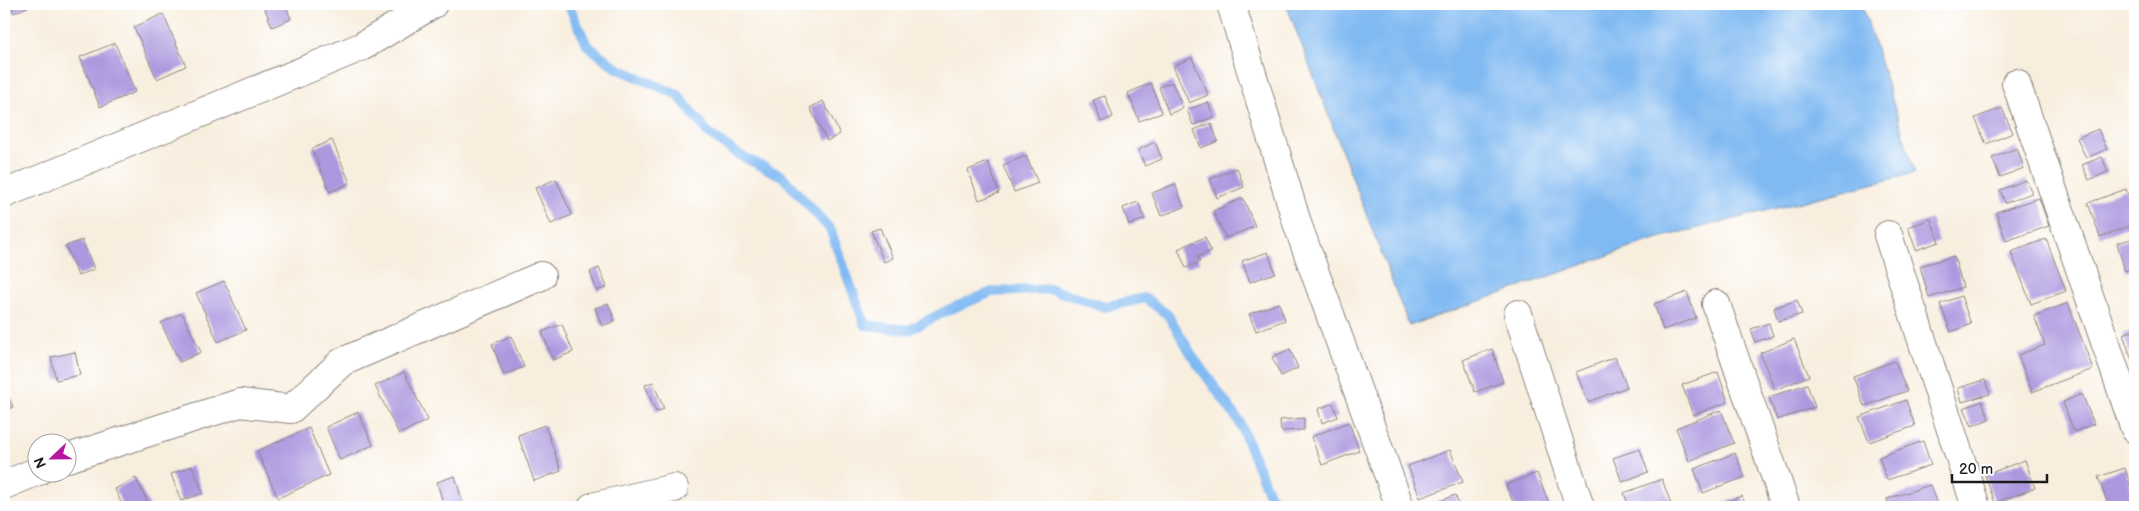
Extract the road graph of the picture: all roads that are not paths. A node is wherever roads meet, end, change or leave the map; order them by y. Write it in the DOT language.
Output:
graph roads {
  1 [pos="433,4"];
  2 [pos="1231,4"];
  3 [pos="2016,83"];
  4 [pos="4,194"];
  5 [pos="1888,235"];
  6 [pos="541,276"];
  7 [pos="1716,304"];
  8 [pos="1518,314"];
  9 [pos="2135,429"];
  10 [pos="78,455"];
  11 [pos="28,475"];
  12 [pos="4,485"];
  13 [pos="674,488"];
  14 [pos="592,507"];
  15 [pos="1400,507"];
  16 [pos="1580,507"];
  17 [pos="1786,507"];
  18 [pos="1976,507"];
  1 -- 4 [label="street"];
  2 -- 15 [label="street"];
  3 -- 9 [label="street"];
  5 -- 18 [label="street"];
  6 -- 10 [label="street"];
  7 -- 17 [label="street"];
  8 -- 16 [label="street"];
  11 -- 12 [label="street"];
  13 -- 14 [label="street"];
}
